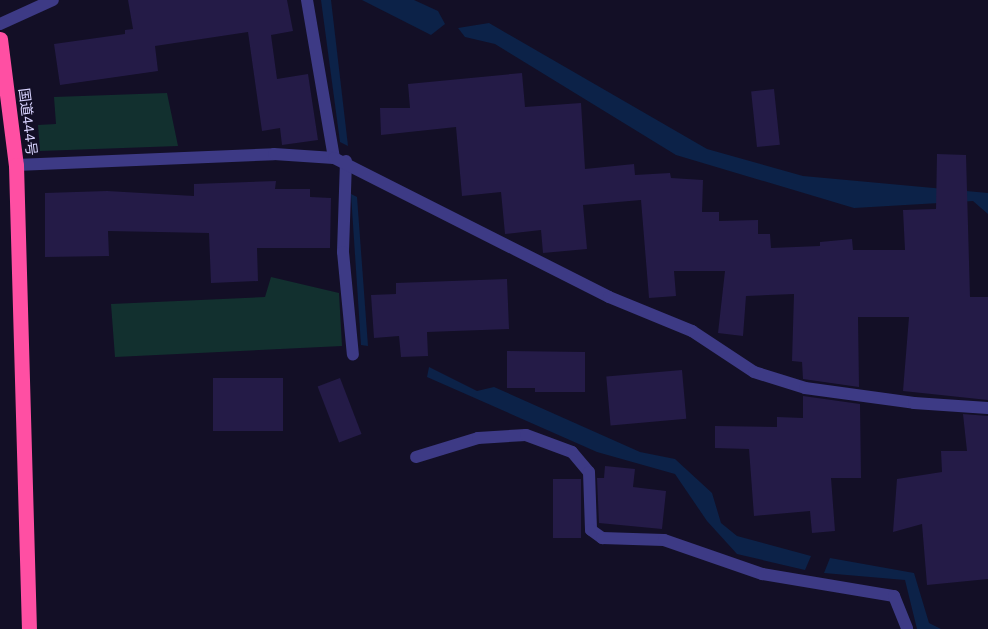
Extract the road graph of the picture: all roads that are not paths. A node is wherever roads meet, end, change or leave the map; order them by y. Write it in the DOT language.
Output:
graph roads {
  1 [pos="53,0"];
  2 [pos="307,0"];
  3 [pos="0,24"];
  4 [pos="0,39"];
  5 [pos="340,159"];
  6 [pos="16,165"];
  7 [pos="353,355"];
  8 [pos="988,408"];
  9 [pos="416,457"];
  10 [pos="29,629"];
  11 [pos="907,629"];
  1 -- 3 [label="street"];
  2 -- 5 [label="street"];
  4 -- 6 [label="highway, 国道444号"];
  5 -- 6 [label="street"];
  5 -- 7 [label="street"];
  5 -- 8 [label="street"];
  6 -- 10 [label="highway, 国道444号"];
  9 -- 11 [label="street"];
}
